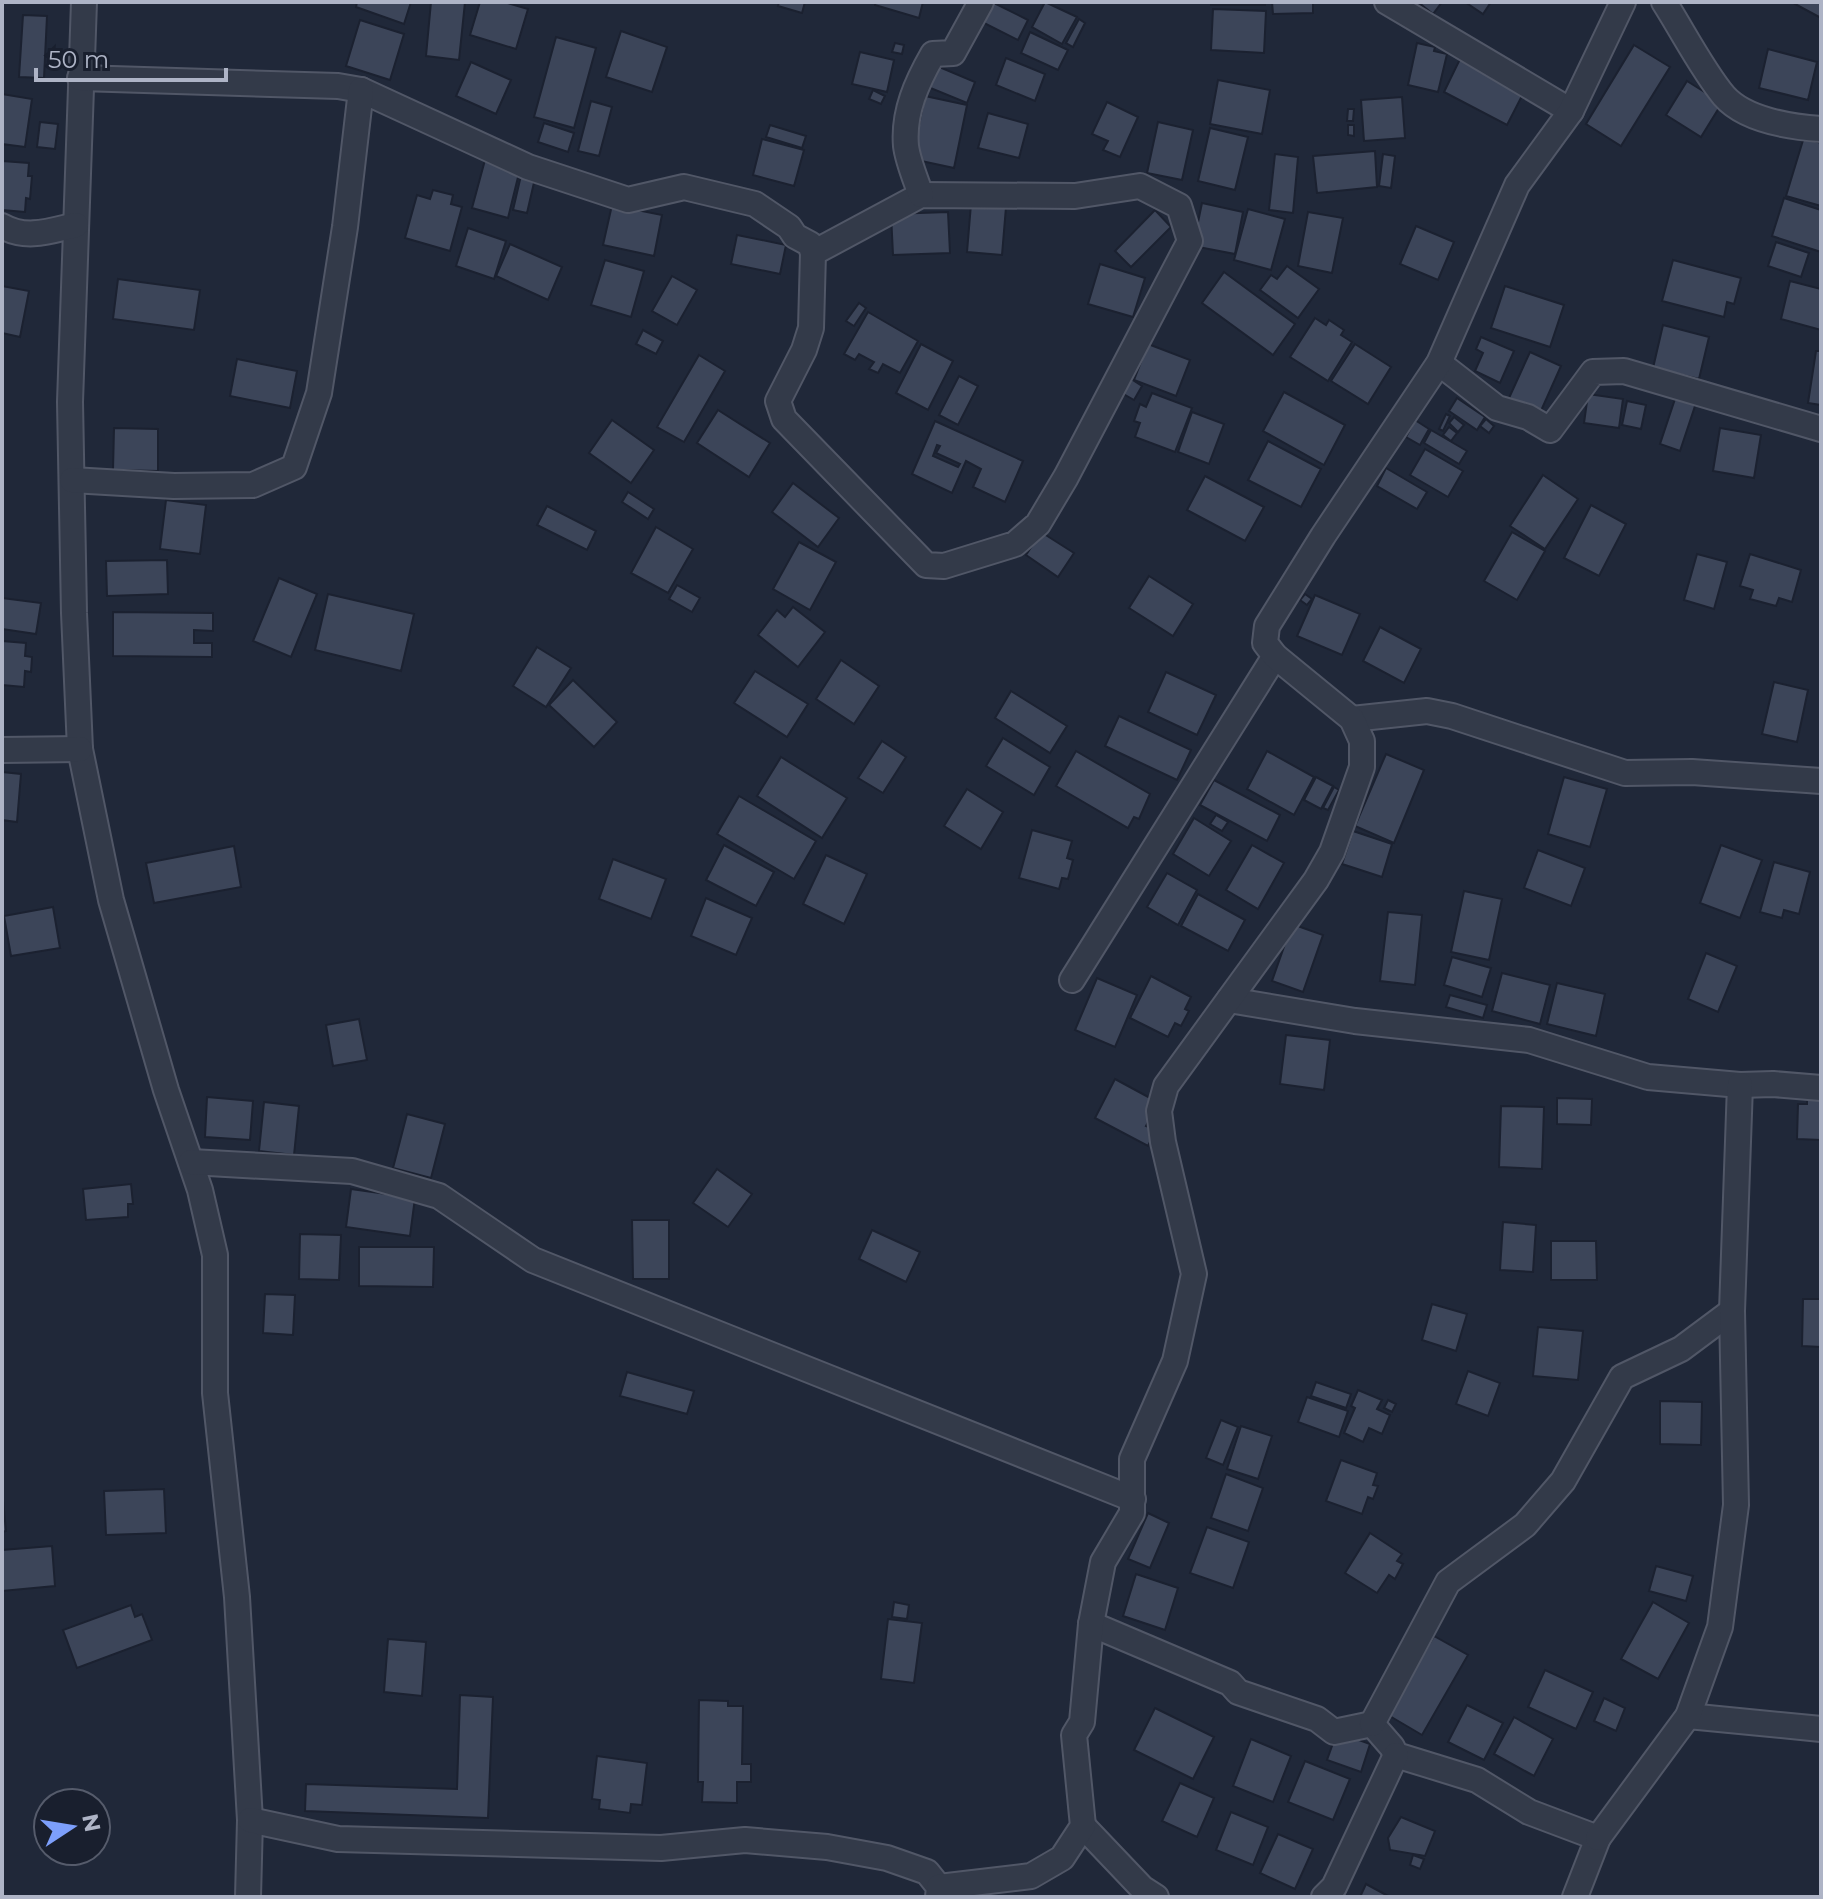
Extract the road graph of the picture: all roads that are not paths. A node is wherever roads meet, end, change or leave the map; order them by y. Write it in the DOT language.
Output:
graph roads {
  1 [pos="84,2"];
  2 [pos="981,2"];
  3 [pos="1387,2"];
  4 [pos="1623,2"];
  5 [pos="1664,2"];
  6 [pos="80,78"];
  7 [pos="361,90"];
  8 [pos="1571,111"];
  9 [pos="1821,129"];
  10 [pos="921,195"];
  11 [pos="76,225"];
  12 [pos="2,226"];
  13 [pos="813,253"];
  14 [pos="1439,363"];
  15 [pos="1821,429"];
  16 [pos="72,480"];
  17 [pos="1275,656"];
  18 [pos="1352,719"];
  19 [pos="80,749"];
  20 [pos="2,750"];
  21 [pos="1821,781"];
  22 [pos="1072,980"];
  23 [pos="1229,1000"];
  24 [pos="1740,1085"];
  25 [pos="1821,1088"];
  26 [pos="191,1162"];
  27 [pos="1732,1311"];
  28 [pos="1133,1499"];
  29 [pos="1091,1624"];
  30 [pos="1688,1716"];
  31 [pos="1372,1724"];
  32 [pos="1821,1729"];
  33 [pos="1396,1755"];
  34 [pos="250,1820"];
  35 [pos="1083,1826"];
  36 [pos="1598,1838"];
  37 [pos="938,1892"];
  38 [pos="248,1897"];
  39 [pos="1156,1897"];
  40 [pos="1324,1897"];
  41 [pos="1575,1897"];
  1 -- 6 [label="street"];
  2 -- 10 [label="street"];
  3 -- 8 [label="street"];
  4 -- 8 [label="street"];
  5 -- 9 [label="street"];
  6 -- 7 [label="street"];
  6 -- 11 [label="street"];
  7 -- 13 [label="street"];
  7 -- 16 [label="street"];
  8 -- 14 [label="street"];
  10 -- 13 [label="street"];
  10 -- 13 [label="street"];
  11 -- 12 [label="street"];
  11 -- 16 [label="street"];
  14 -- 15 [label="street"];
  14 -- 17 [label="street"];
  16 -- 19 [label="street"];
  17 -- 18 [label="street"];
  17 -- 22 [label="street"];
  18 -- 21 [label="street"];
  18 -- 23 [label="street"];
  19 -- 20 [label="street"];
  19 -- 26 [label="street"];
  23 -- 24 [label="street"];
  23 -- 28 [label="street"];
  24 -- 25 [label="street"];
  24 -- 27 [label="street"];
  26 -- 28 [label="street"];
  26 -- 34 [label="street"];
  27 -- 30 [label="street"];
  27 -- 31 [label="street"];
  28 -- 29 [label="street"];
  29 -- 31 [label="street"];
  29 -- 35 [label="street"];
  30 -- 32 [label="street"];
  30 -- 36 [label="street"];
  31 -- 33 [label="street"];
  33 -- 36 [label="street"];
  33 -- 40 [label="street"];
  34 -- 37 [label="street"];
  34 -- 38 [label="street"];
  35 -- 37 [label="street"];
  35 -- 39 [label="street"];
  36 -- 41 [label="street"];
}
